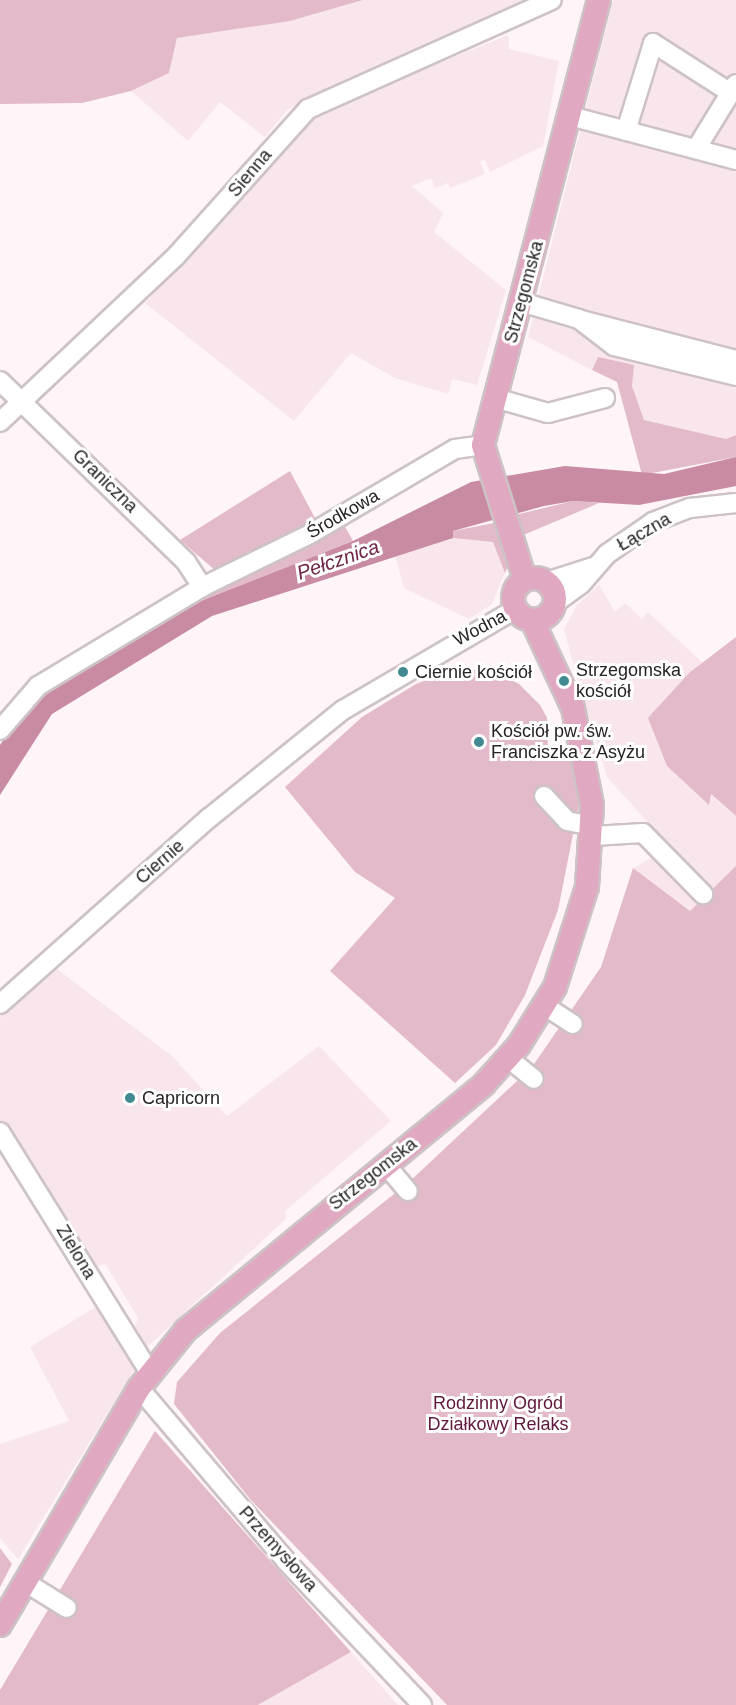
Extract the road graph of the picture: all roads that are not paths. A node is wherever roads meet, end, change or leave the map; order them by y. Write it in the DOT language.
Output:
graph roads {
  1 [pos="552,0"];
  2 [pos="599,0"];
  3 [pos="733,89"];
  4 [pos="570,116"];
  5 [pos="626,131"];
  6 [pos="696,149"];
  7 [pos="736,160"];
  8 [pos="521,302"];
  9 [pos="579,319"];
  10 [pos="736,360"];
  11 [pos="736,376"];
  12 [pos="0,381"];
  13 [pos="495,398"];
  14 [pos="605,398"];
  15 [pos="23,402"];
  16 [pos="0,422"];
  17 [pos="483,445"];
  18 [pos="736,503"];
  19 [pos="202,587"];
  20 [pos="538,601"];
  21 [pos="324,725"];
  22 [pos="0,730"];
  23 [pos="544,796"];
  24 [pos="593,831"];
  25 [pos="703,894"];
  26 [pos="0,1004"];
  27 [pos="544,1006"];
  28 [pos="573,1024"];
  29 [pos="508,1058"];
  30 [pos="534,1079"];
  31 [pos="0,1132"];
  32 [pos="386,1165"];
  33 [pos="408,1191"];
  34 [pos="145,1381"];
  35 [pos="25,1582"];
  36 [pos="67,1608"];
  37 [pos="0,1625"];
  38 [pos="422,1705"];
  1 -- 15 [label="street, Sienna"];
  2 -- 4 [label="main road, Strzegomska"];
  3 -- 5 [label="street"];
  3 -- 6 [label="street"];
  4 -- 5 [label="street"];
  4 -- 8 [label="main road, Strzegomska"];
  5 -- 6 [label="street"];
  6 -- 7 [label="street"];
  8 -- 9 [label="street"];
  8 -- 13 [label="main road, Strzegomska"];
  9 -- 10 [label="street"];
  9 -- 11 [label="street"];
  12 -- 15 [label="street, Graniczna"];
  13 -- 14 [label="street"];
  13 -- 17 [label="main road, Strzegomska"];
  15 -- 16 [label="street, Sienna"];
  15 -- 19 [label="street, Graniczna"];
  17 -- 19 [label="street, Środkowa"];
  17 -- 20 [label="main road, Strzegomska"];
  18 -- 20 [label="street, Łączna"];
  19 -- 22 [label="street"];
  20 -- 21 [label="street, Wodna"];
  20 -- 24 [label="main road, Strzegomska"];
  21 -- 26 [label="street, Ciernie"];
  23 -- 24 [label="street"];
  24 -- 25 [label="street"];
  24 -- 27 [label="main road, Strzegomska"];
  27 -- 28 [label="street"];
  27 -- 29 [label="main road, Strzegomska"];
  29 -- 30 [label="street"];
  29 -- 32 [label="main road, Strzegomska"];
  31 -- 34 [label="street, Zielona"];
  32 -- 33 [label="street"];
  32 -- 34 [label="main road, Strzegomska"];
  34 -- 35 [label="main road, Strzegomska"];
  34 -- 38 [label="street, Przemysłowa"];
  35 -- 36 [label="street"];
  35 -- 37 [label="main road, Strzegomska"];
}
